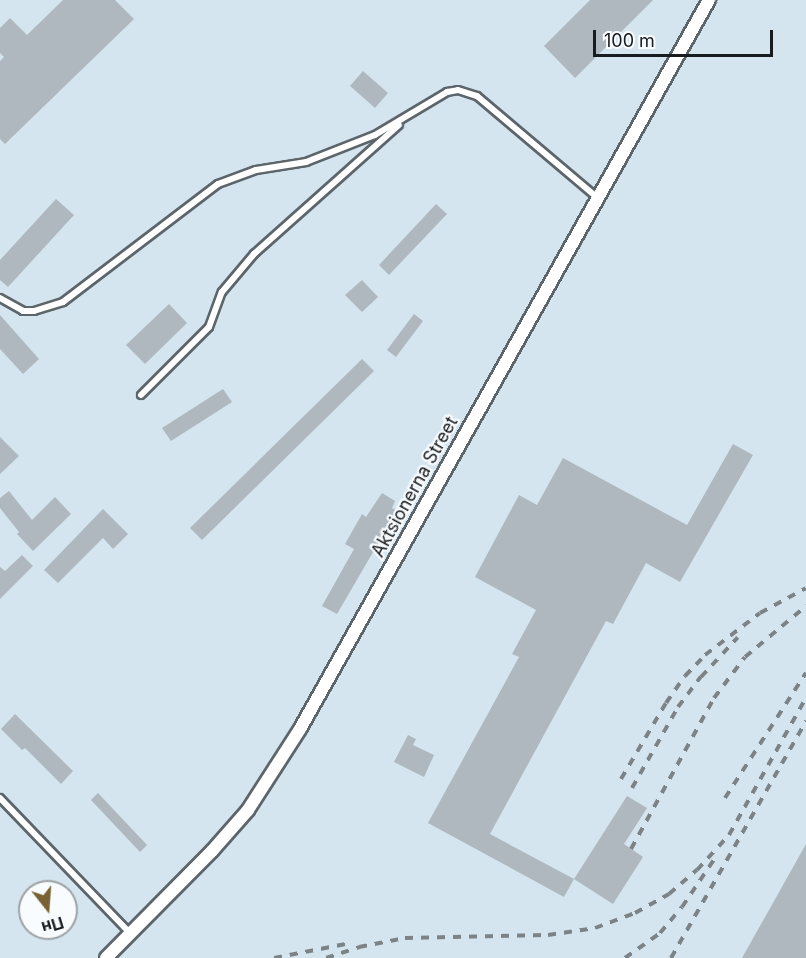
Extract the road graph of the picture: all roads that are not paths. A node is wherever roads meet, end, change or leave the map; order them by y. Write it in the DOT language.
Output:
graph roads {
  1 [pos="709,0"];
  2 [pos="405,119"];
  3 [pos="599,199"];
  4 [pos="0,298"];
  5 [pos="141,395"];
  6 [pos="0,798"];
  7 [pos="130,933"];
  8 [pos="106,958"];
  1 -- 3 [label="street, Aktsionerna Street"];
  2 -- 3 [label="lane"];
  2 -- 4 [label="lane"];
  2 -- 5 [label="lane"];
  3 -- 7 [label="street, Aktsionerna Street"];
  6 -- 7 [label="lane"];
  7 -- 8 [label="street, Aktsionerna Street"];
}
